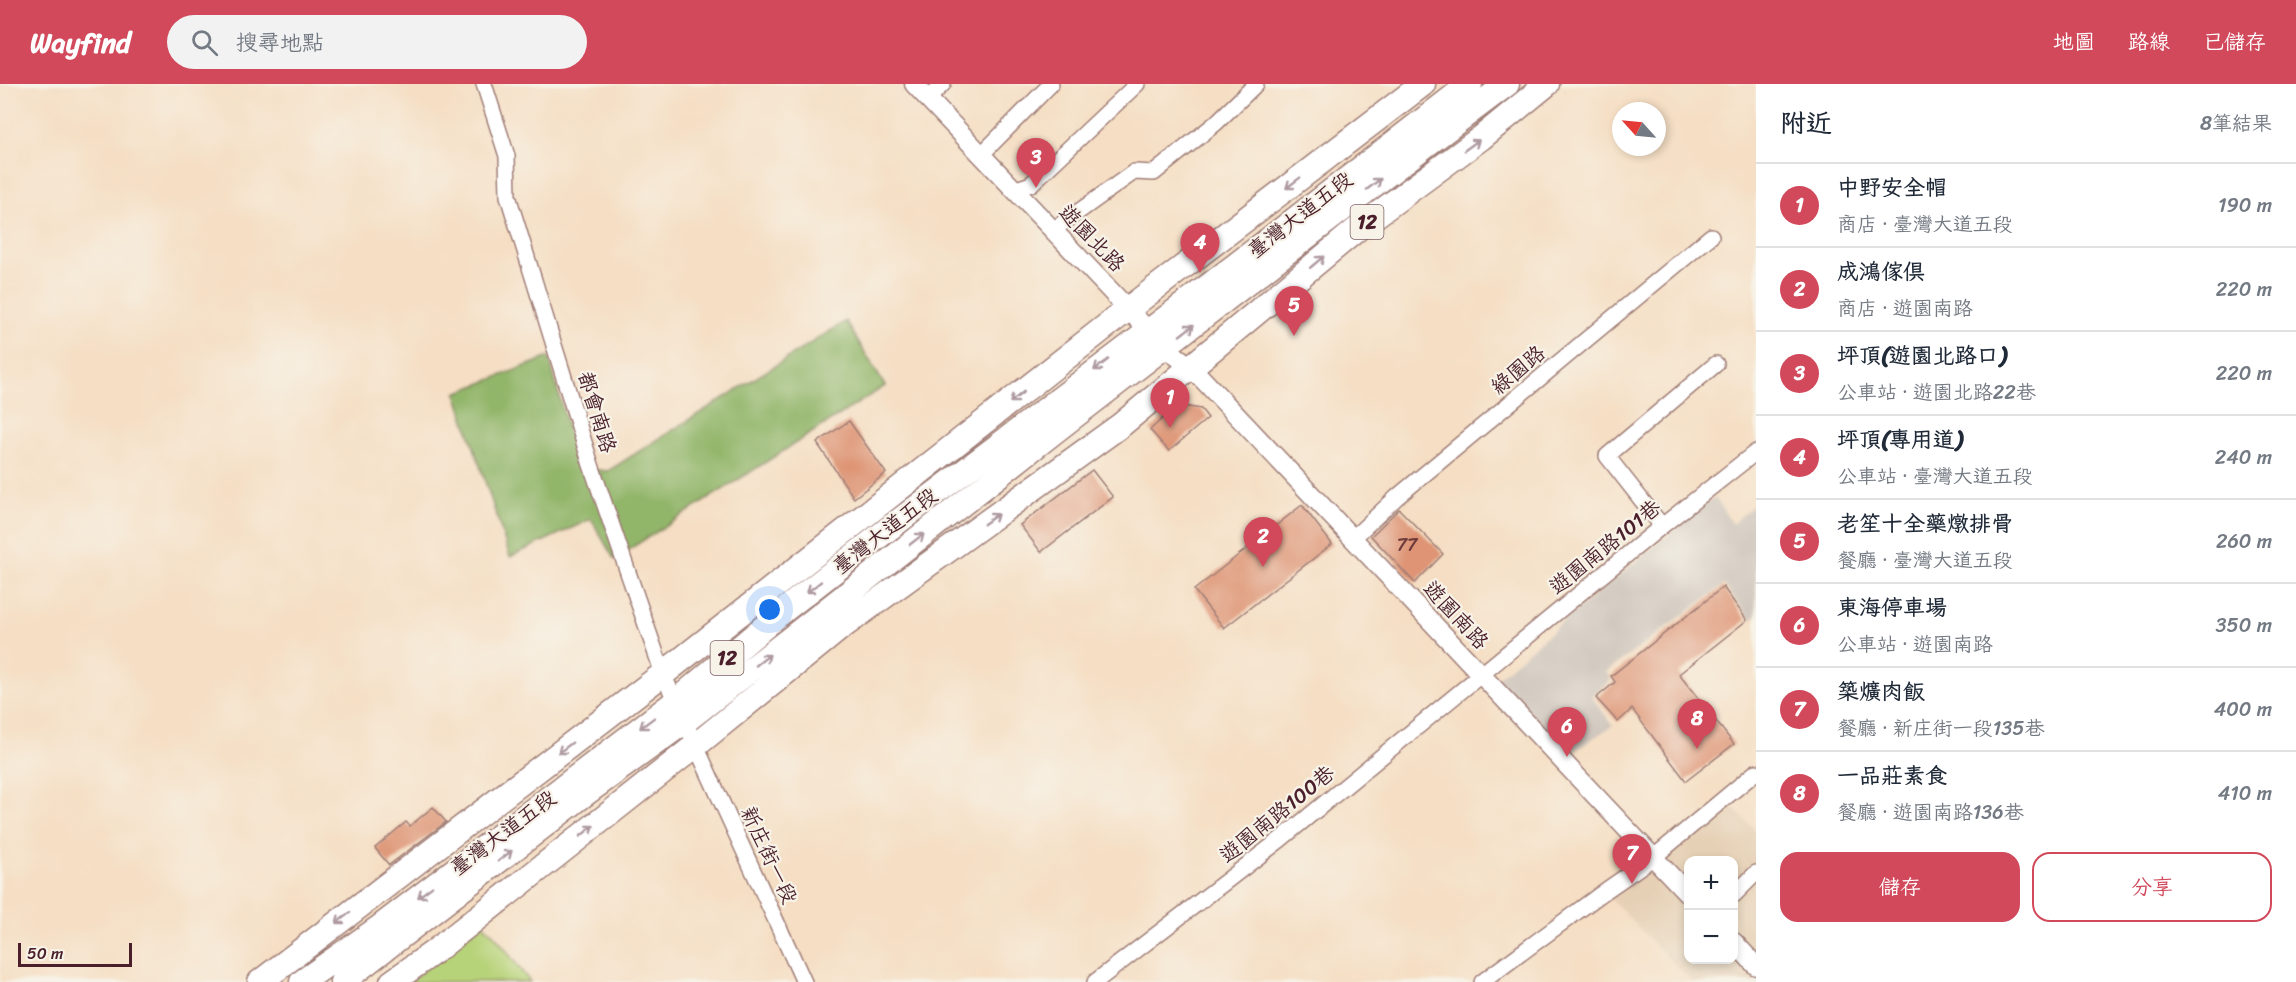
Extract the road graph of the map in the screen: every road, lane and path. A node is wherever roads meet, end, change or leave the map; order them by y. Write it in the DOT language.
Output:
graph roads {
  1 [pos="484,84"];
  2 [pos="914,84"];
  3 [pos="943,84"];
  4 [pos="1051,84"];
  5 [pos="1137,84"];
  6 [pos="1256,84"];
  7 [pos="1423,84"];
  8 [pos="1470,84"];
  9 [pos="1507,84"];
  10 [pos="1547,84"];
  11 [pos="928,99"];
  12 [pos="981,155"];
  13 [pos="1013,190"];
  14 [pos="1053,230"];
  15 [pos="1711,236"];
  16 [pos="1128,309"];
  17 [pos="1156,339"];
  18 [pos="1716,364"];
  19 [pos="1191,367"];
  20 [pos="1756,452"];
  21 [pos="1662,526"];
  22 [pos="1353,538"];
  23 [pos="663,674"];
  24 [pos="1482,675"];
  25 [pos="680,712"];
  26 [pos="695,746"];
  27 [pos="1756,772"];
  28 [pos="1654,857"];
  29 [pos="1756,873"];
  30 [pos="1684,889"];
  31 [pos="1738,891"];
  32 [pos="1738,946"];
  33 [pos="1756,966"];
  34 [pos="260,982"];
  35 [pos="302,982"];
  36 [pos="342,982"];
  37 [pos="392,982"];
  38 [pos="804,982"];
  39 [pos="1095,982"];
  40 [pos="1482,982"];
  1 -- 23 [label="street, 都會南路"];
  2 -- 11 [label="street, 遊園北路"];
  3 -- 11 [label="street"];
  4 -- 12 [label="street"];
  5 -- 13 [label="street"];
  6 -- 14 [label="street"];
  7 -- 16 [label="main road, 臺灣大道五段 / 12, one-way"];
  8 -- 17 [label="main road, 臺灣大道五段 / 12"];
  17 -- 9 [label="main road, 臺灣大道五段 / 12, one-way"];
  19 -- 10 [label="main road, 12, one-way"];
  11 -- 12 [label="street, 遊園北路"];
  12 -- 13 [label="street, 遊園北路"];
  13 -- 14 [label="street, 遊園北路"];
  14 -- 16 [label="street, 遊園北路"];
  15 -- 22 [label="street, 綠園路"];
  16 -- 17 [label="street, 遊園北路"];
  16 -- 23 [label="main road, 臺灣大道五段 / 12, one-way"];
  17 -- 19 [label="street, 遊園北路"];
  17 -- 25 [label="main road, 臺灣大道五段 / 12"];
  18 -- 21 [label="street"];
  19 -- 22 [label="street, 遊園南路"];
  26 -- 19 [label="main road, 12, one-way"];
  20 -- 21 [label="street, 遊園南路101巷"];
  21 -- 24 [label="street, 遊園南路101巷"];
  22 -- 24 [label="street, 遊園南路"];
  23 -- 25 [label="street, 都會南路"];
  23 -- 34 [label="main road, 臺灣大道五段 / 12, one-way"];
  24 -- 28 [label="street, 遊園南路"];
  24 -- 39 [label="street, 遊園南路100巷"];
  25 -- 26 [label="street, 都會南路"];
  25 -- 35 [label="main road, 臺灣大道五段 / 12, one-way"];
  36 -- 25 [label="main road, 臺灣大道五段 / 12, one-way"];
  37 -- 26 [label="main road, 12, one-way"];
  26 -- 38 [label="street, 新庄街一段"];
  27 -- 28 [label="street"];
  28 -- 30 [label="street, 遊園南路"];
  28 -- 40 [label="street"];
  29 -- 31 [label="street"];
  32 -- 33 [label="street"];
}
